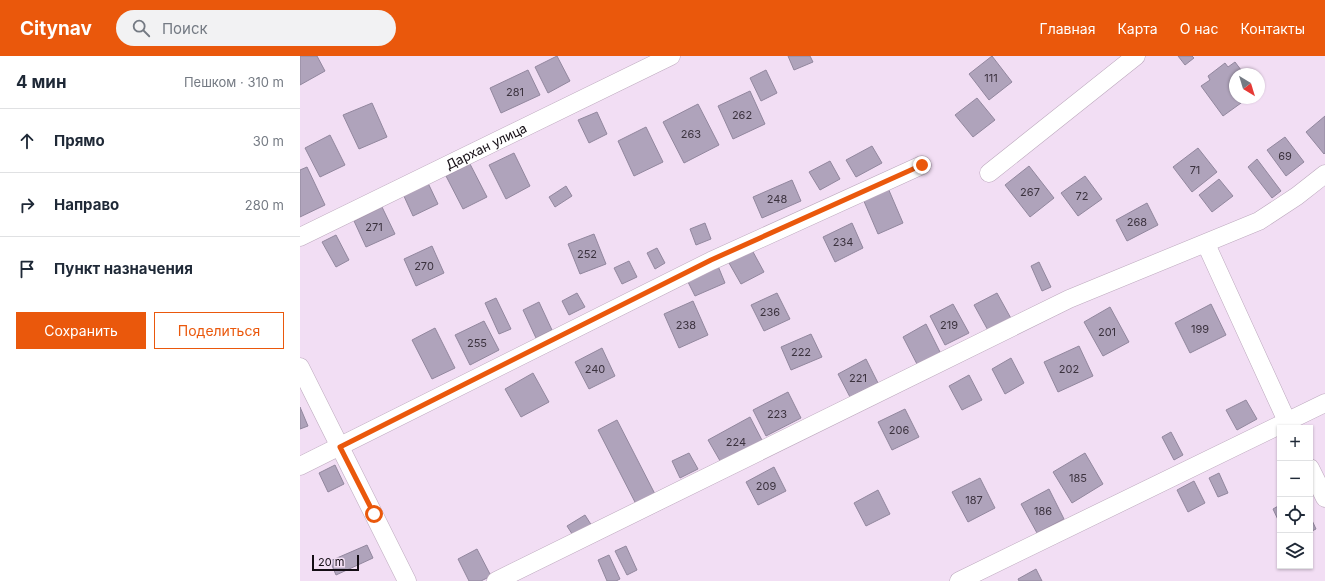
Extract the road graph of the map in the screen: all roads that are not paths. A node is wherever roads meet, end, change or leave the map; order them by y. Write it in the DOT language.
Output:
graph roads {
  1 [pos="672,56"];
  2 [pos="1136,56"];
  3 [pos="922,165"];
  4 [pos="989,173"];
  5 [pos="1325,174"];
  6 [pos="300,237"];
  7 [pos="1206,244"];
  8 [pos="300,366"];
  9 [pos="1325,403"];
  10 [pos="1289,425"];
  11 [pos="1291,425"];
  12 [pos="1277,432"];
  13 [pos="340,447"];
  14 [pos="300,466"];
  15 [pos="1313,474"];
  16 [pos="1325,498"];
  17 [pos="407,581"];
  18 [pos="496,581"];
  19 [pos="959,581"];
  1 -- 6 [label="street, Дархан улица"];
  2 -- 4 [label="street"];
  3 -- 13 [label="street"];
  5 -- 7 [label="street"];
  7 -- 10 [label="street"];
  7 -- 18 [label="street"];
  8 -- 13 [label="street"];
  9 -- 11 [label="street"];
  12 -- 19 [label="street"];
  13 -- 14 [label="street"];
  13 -- 17 [label="street"];
  15 -- 16 [label="street"];
}
